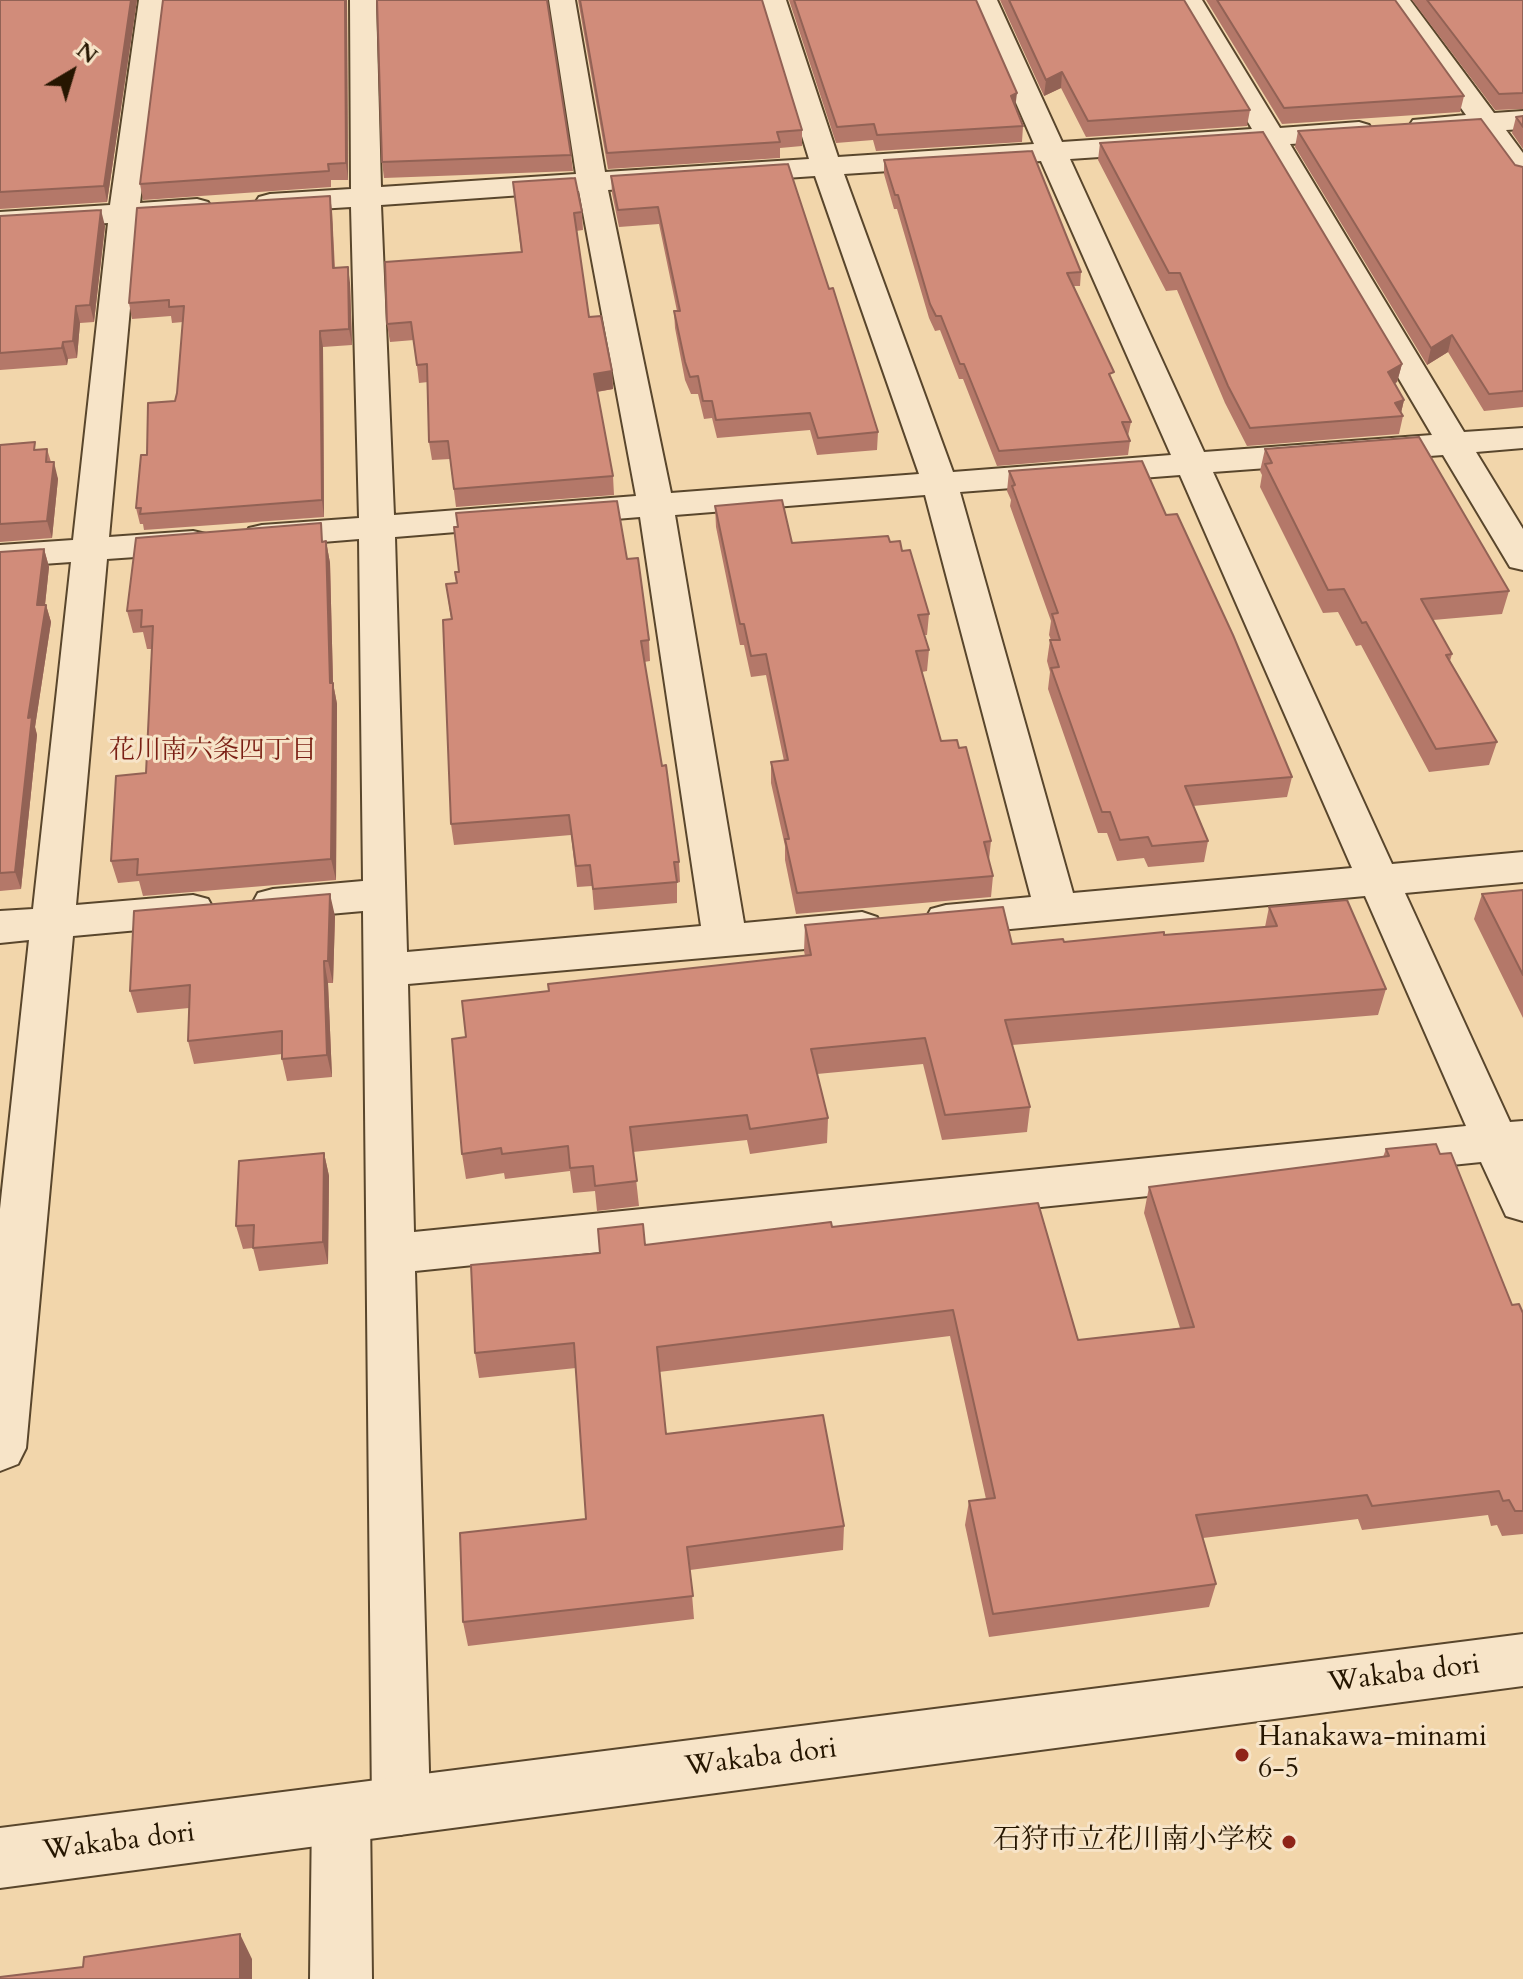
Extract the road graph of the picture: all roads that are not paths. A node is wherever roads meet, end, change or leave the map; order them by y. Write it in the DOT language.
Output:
graph roads {
  1 [pos="152,0"];
  2 [pos="363,0"];
  3 [pos="562,0"];
  4 [pos="773,0"];
  5 [pos="984,0"];
  6 [pos="1189,0"];
  7 [pos="1397,0"];
  8 [pos="1523,120"];
  9 [pos="1485,122"];
  10 [pos="1270,136"];
  11 [pos="1051,151"];
  12 [pos="826,166"];
  13 [pos="1523,173"];
  14 [pos="592,182"];
  15 [pos="366,197"];
  16 [pos="124,213"];
  17 [pos="0,221"];
  18 [pos="1523,438"];
  19 [pos="1455,444"];
  20 [pos="1192,466"];
  21 [pos="940,485"];
  22 [pos="656,506"];
  23 [pos="377,528"];
  24 [pos="90,550"];
  25 [pos="0,556"];
  26 [pos="1523,559"];
  27 [pos="1523,867"];
  28 [pos="1379,881"];
  29 [pos="385,894"];
  30 [pos="1056,910"];
  31 [pos="53,922"];
  32 [pos="0,927"];
  33 [pos="725,940"];
  34 [pos="386,970"];
  35 [pos="1510,1140"];
  36 [pos="1523,1202"];
  37 [pos="391,1254"];
  38 [pos="0,1448"];
  39 [pos="1523,1660"];
  40 [pos="401,1806"];
  41 [pos="341,1814"];
  42 [pos="0,1858"];
  43 [pos="341,1979"];
  1 -- 16 [label="street"];
  2 -- 15 [label="street"];
  3 -- 14 [label="street"];
  4 -- 12 [label="street"];
  5 -- 11 [label="street"];
  6 -- 10 [label="street"];
  7 -- 9 [label="street"];
  8 -- 9 [label="street"];
  9 -- 10 [label="street"];
  9 -- 13 [label="street"];
  10 -- 11 [label="street"];
  10 -- 19 [label="street"];
  11 -- 12 [label="street"];
  11 -- 20 [label="street"];
  12 -- 14 [label="street"];
  12 -- 21 [label="street"];
  14 -- 15 [label="street"];
  14 -- 22 [label="street"];
  15 -- 16 [label="street"];
  15 -- 23 [label="street"];
  16 -- 17 [label="street"];
  16 -- 24 [label="street"];
  18 -- 19 [label="street"];
  19 -- 20 [label="street"];
  19 -- 26 [label="street"];
  20 -- 21 [label="street"];
  20 -- 28 [label="street"];
  21 -- 22 [label="street"];
  21 -- 30 [label="street"];
  22 -- 23 [label="street"];
  22 -- 33 [label="street"];
  23 -- 24 [label="street"];
  23 -- 29 [label="street"];
  24 -- 25 [label="street"];
  24 -- 31 [label="street"];
  27 -- 28 [label="street"];
  28 -- 30 [label="street"];
  28 -- 35 [label="street"];
  29 -- 31 [label="street"];
  29 -- 34 [label="street"];
  30 -- 33 [label="street"];
  31 -- 32 [label="street"];
  31 -- 38 [label="street"];
  33 -- 34 [label="street"];
  34 -- 37 [label="street"];
  35 -- 36 [label="street"];
  35 -- 37 [label="street"];
  37 -- 40 [label="street"];
  39 -- 40 [label="street, Wakaba dori"];
  40 -- 41 [label="street, Wakaba dori"];
  41 -- 42 [label="street, Wakaba dori"];
  41 -- 43 [label="street"];
}
